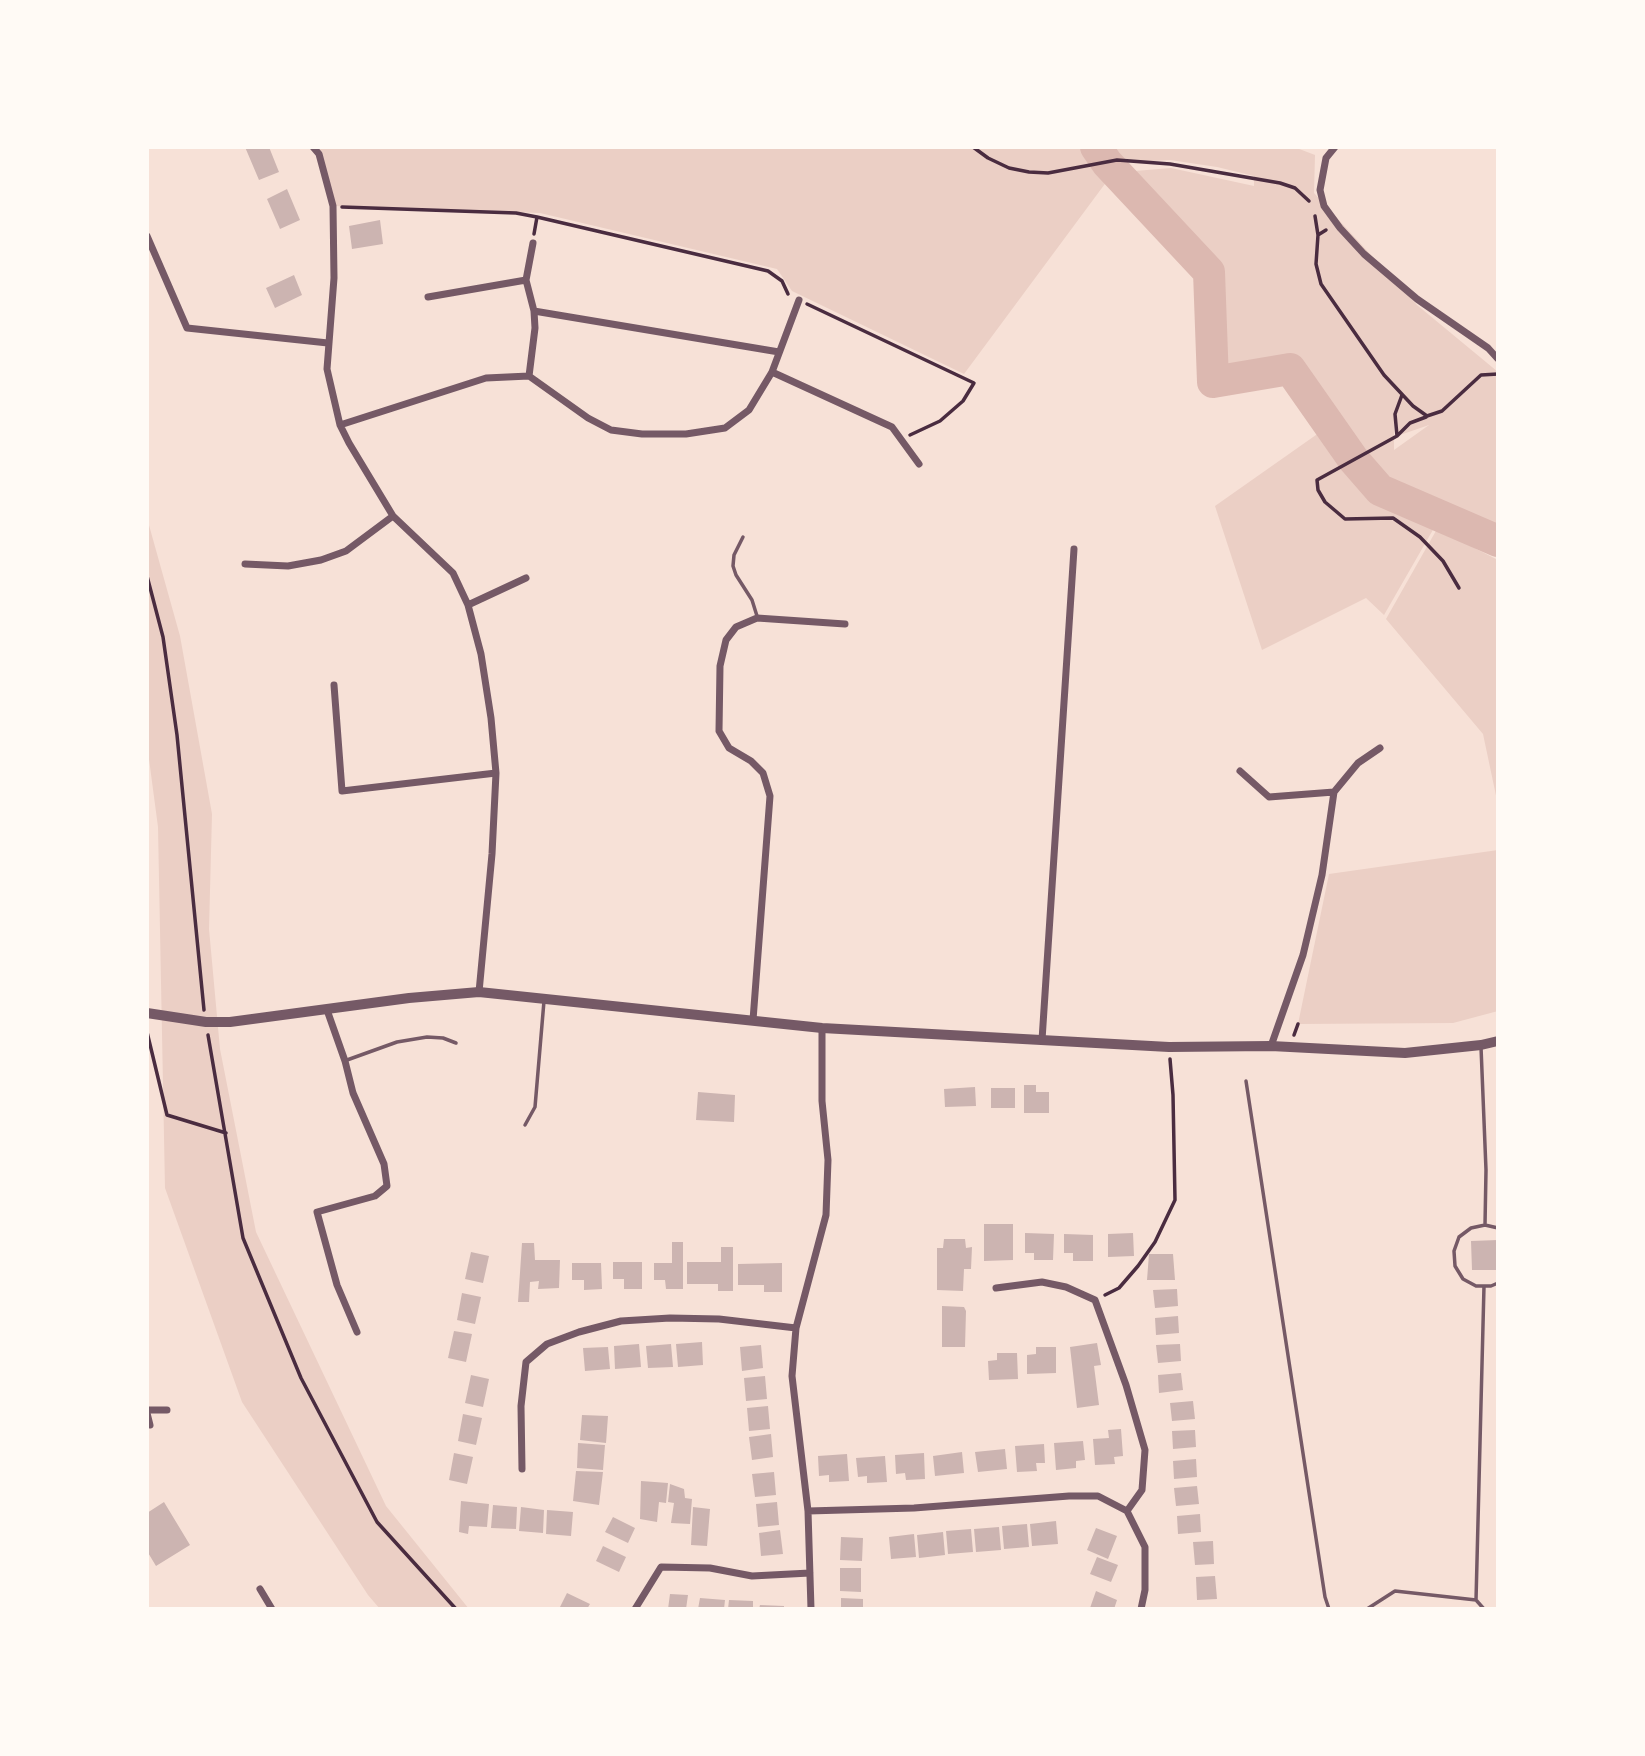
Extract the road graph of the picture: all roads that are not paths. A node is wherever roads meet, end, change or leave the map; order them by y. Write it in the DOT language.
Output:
graph roads {
  1 [pos="313,147"];
  2 [pos="1335,147"];
  3 [pos="147,236"];
  4 [pos="533,243"];
  5 [pos="526,280"];
  6 [pos="428,297"];
  7 [pos="799,300"];
  8 [pos="534,311"];
  9 [pos="328,343"];
  10 [pos="779,352"];
  11 [pos="1498,359"];
  12 [pos="772,372"];
  13 [pos="528,376"];
  14 [pos="340,425"];
  15 [pos="919,464"];
  16 [pos="393,516"];
  17 [pos="743,537"];
  18 [pos="1074,549"];
  19 [pos="245,564"];
  20 [pos="526,578"];
  21 [pos="468,606"];
  22 [pos="757,618"];
  23 [pos="845,624"];
  24 [pos="334,685"];
  25 [pos="1380,748"];
  26 [pos="1240,771"];
  27 [pos="496,773"];
  28 [pos="1334,793"];
  29 [pos="479,992"];
  30 [pos="544,999"];
  31 [pos="327,1010"];
  32 [pos="150,1014"];
  33 [pos="753,1020"];
  34 [pos="822,1028"];
  35 [pos="1042,1040"];
  36 [pos="1498,1041"];
  37 [pos="456,1044"];
  38 [pos="1481,1045"];
  39 [pos="1271,1046"];
  40 [pos="345,1061"];
  41 [pos="1246,1081"];
  42 [pos="524,1125"];
  43 [pos="1485,1225"];
  44 [pos="1498,1228"];
  45 [pos="1498,1283"];
  46 [pos="1484,1286"];
  47 [pos="996,1288"];
  48 [pos="796,1328"];
  49 [pos="357,1332"];
  50 [pos="167,1410"];
  51 [pos="147,1412"];
  52 [pos="150,1425"];
  53 [pos="522,1469"];
  54 [pos="808,1511"];
  55 [pos="1127,1511"];
  56 [pos="810,1573"];
  57 [pos="260,1589"];
  58 [pos="1476,1600"];
  59 [pos="272,1609"];
  60 [pos="635,1609"];
  61 [pos="811,1609"];
  62 [pos="1141,1609"];
  63 [pos="1329,1609"];
  64 [pos="1367,1609"];
  65 [pos="1484,1609"];
  1 -- 9 [label="street"];
  2 -- 11 [label="street"];
  3 -- 9 [label="street"];
  4 -- 5 [label="street"];
  5 -- 6 [label="street"];
  5 -- 8 [label="street"];
  7 -- 10 [label="street"];
  8 -- 10 [label="street"];
  8 -- 13 [label="street"];
  9 -- 14 [label="street"];
  10 -- 12 [label="street"];
  12 -- 13 [label="street"];
  12 -- 15 [label="street"];
  13 -- 14 [label="street"];
  14 -- 16 [label="street"];
  16 -- 19 [label="street"];
  16 -- 21 [label="street"];
  17 -- 22 [label="lane"];
  18 -- 35 [label="street"];
  20 -- 21 [label="street"];
  21 -- 27 [label="street"];
  22 -- 23 [label="street"];
  22 -- 33 [label="street"];
  24 -- 27 [label="street"];
  25 -- 28 [label="street"];
  26 -- 28 [label="street"];
  27 -- 29 [label="street"];
  28 -- 39 [label="street"];
  29 -- 30 [label="street"];
  29 -- 31 [label="street"];
  30 -- 33 [label="street"];
  30 -- 42 [label="lane"];
  31 -- 32 [label="street"];
  31 -- 40 [label="street"];
  33 -- 34 [label="street"];
  34 -- 35 [label="street"];
  34 -- 48 [label="street"];
  35 -- 39 [label="street"];
  36 -- 38 [label="street"];
  37 -- 40 [label="lane"];
  38 -- 39 [label="street"];
  38 -- 43 [label="lane"];
  40 -- 49 [label="street"];
  41 -- 63 [label="lane"];
  43 -- 44 [label="lane"];
  43 -- 46 [label="lane"];
  45 -- 46 [label="lane"];
  46 -- 58 [label="lane"];
  47 -- 55 [label="street"];
  48 -- 53 [label="street"];
  48 -- 54 [label="street"];
  50 -- 51 [label="street"];
  51 -- 52 [label="street"];
  54 -- 55 [label="street"];
  54 -- 56 [label="street"];
  55 -- 62 [label="street"];
  56 -- 60 [label="street"];
  56 -- 61 [label="street"];
  57 -- 59 [label="street"];
  58 -- 64 [label="lane"];
  58 -- 65 [label="lane"];
}
